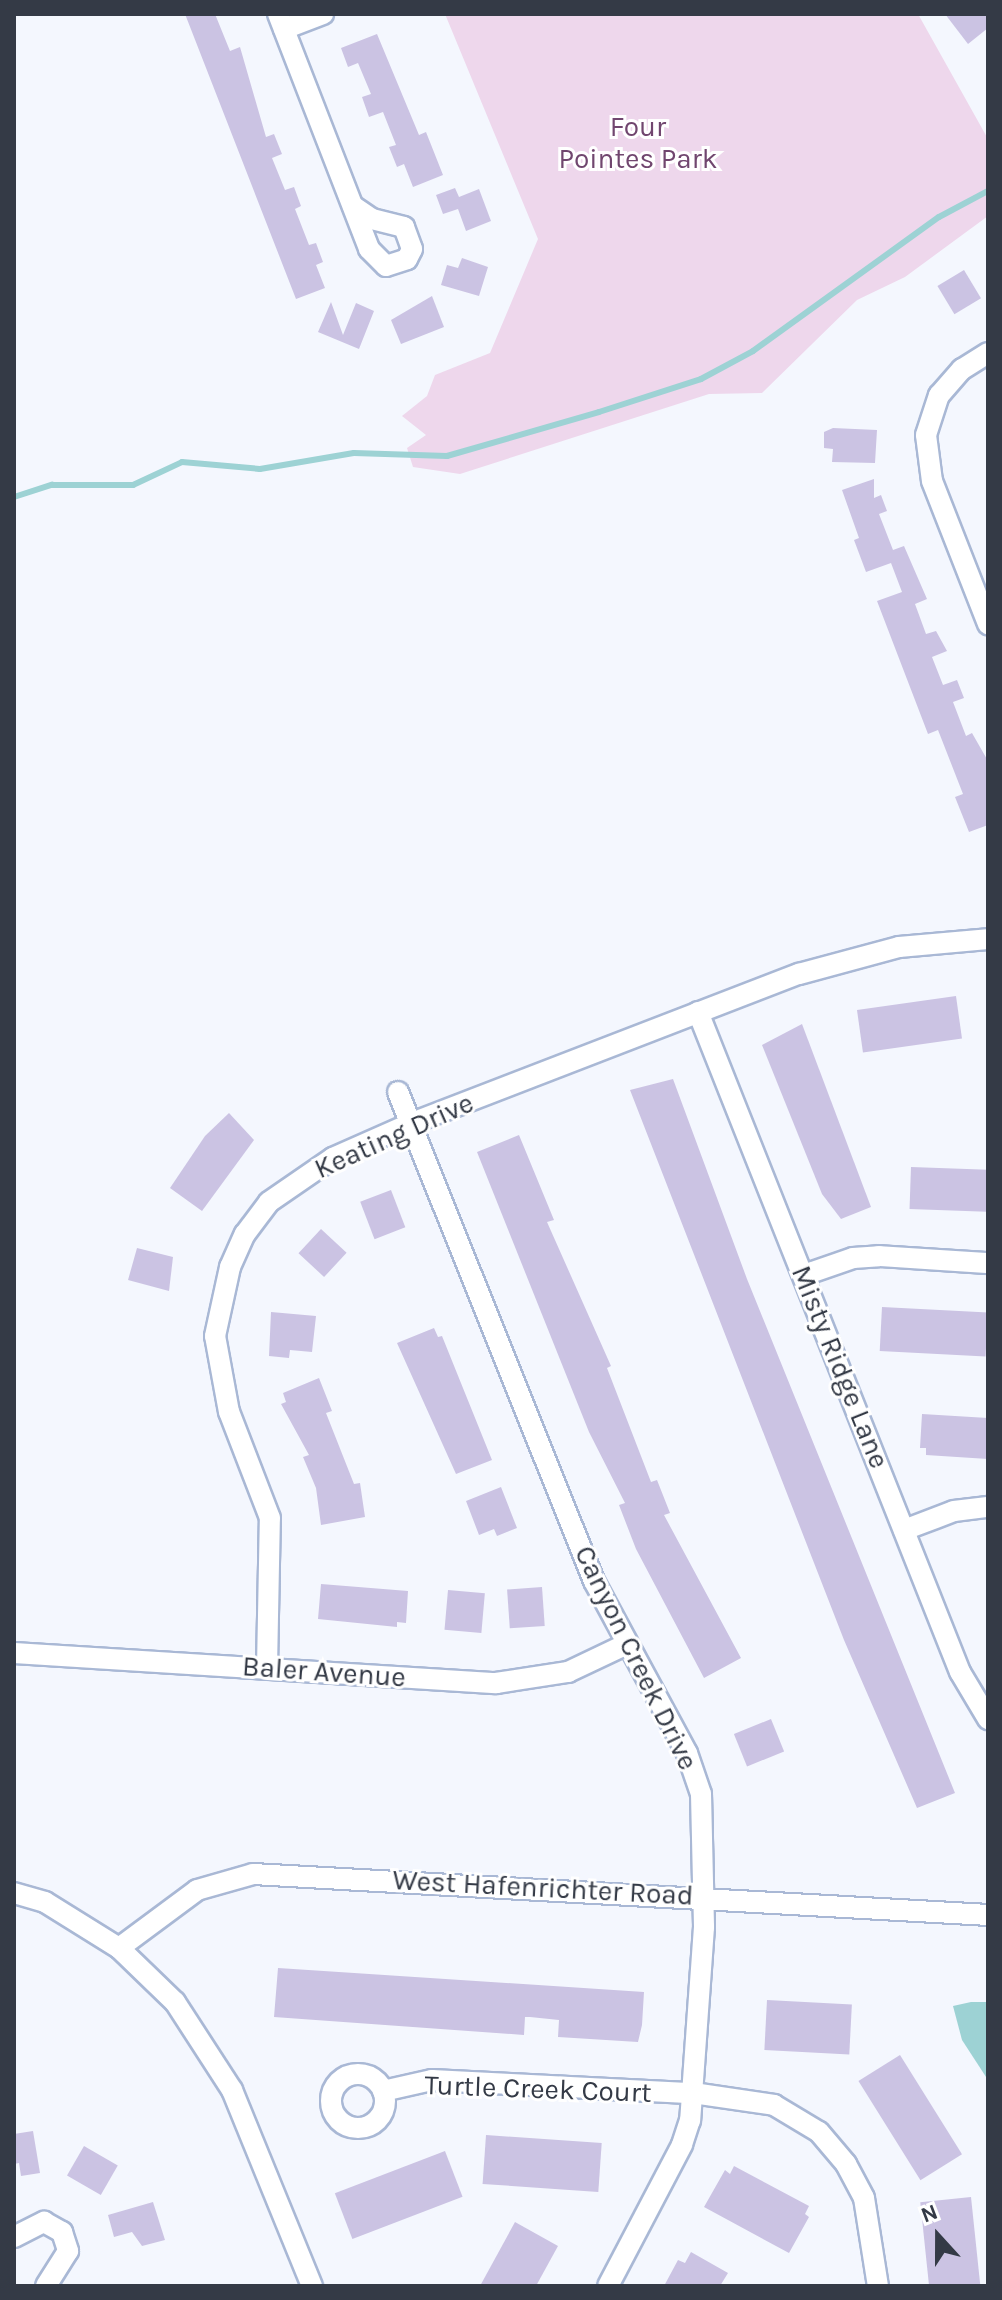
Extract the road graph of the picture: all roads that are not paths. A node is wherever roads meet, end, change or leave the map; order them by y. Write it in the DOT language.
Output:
graph roads {
  1 [pos="323,14"];
  2 [pos="281,22"];
  3 [pos="353,206"];
  4 [pos="988,353"];
  5 [pos="988,624"];
  6 [pos="988,939"];
  7 [pos="698,1012"];
  8 [pos="398,1092"];
  9 [pos="412,1123"];
  10 [pos="988,1263"];
  11 [pos="804,1275"];
  12 [pos="988,1507"];
  13 [pos="904,1530"];
  14 [pos="627,1644"];
  15 [pos="14,1653"];
  16 [pos="267,1668"];
  17 [pos="988,1719"];
  18 [pos="14,1893"];
  19 [pos="704,1898"];
  20 [pos="988,1915"];
  21 [pos="119,1948"];
  22 [pos="383,2091"];
  23 [pos="693,2093"];
  24 [pos="14,2237"];
  25 [pos="46,2286"];
  26 [pos="312,2286"];
  27 [pos="608,2286"];
  28 [pos="878,2286"];
  1 -- 2 [label="street"];
  2 -- 3 [label="street"];
  4 -- 5 [label="street"];
  6 -- 7 [label="street, Keating Drive"];
  7 -- 9 [label="street, Keating Drive"];
  7 -- 11 [label="street, Misty Ridge Lane"];
  8 -- 9 [label="street, Canyon Creek Drive"];
  9 -- 14 [label="street, Canyon Creek Drive"];
  9 -- 16 [label="street, Keating Drive"];
  10 -- 11 [label="street"];
  11 -- 13 [label="street, Misty Ridge Lane"];
  12 -- 13 [label="street"];
  13 -- 17 [label="street, Misty Ridge Lane"];
  14 -- 16 [label="street, Baler Avenue"];
  14 -- 19 [label="street, Canyon Creek Drive"];
  15 -- 16 [label="street, Baler Avenue"];
  18 -- 21 [label="street"];
  19 -- 20 [label="street, West Hafenrichter Road"];
  19 -- 21 [label="street, West Hafenrichter Road"];
  19 -- 23 [label="street, Canyon Creek Drive"];
  21 -- 26 [label="street"];
  22 -- 23 [label="street, Turtle Creek Court"];
  23 -- 27 [label="street, Canyon Creek Drive"];
  23 -- 28 [label="street, Turtle Creek Court"];
  24 -- 25 [label="street"];
}
